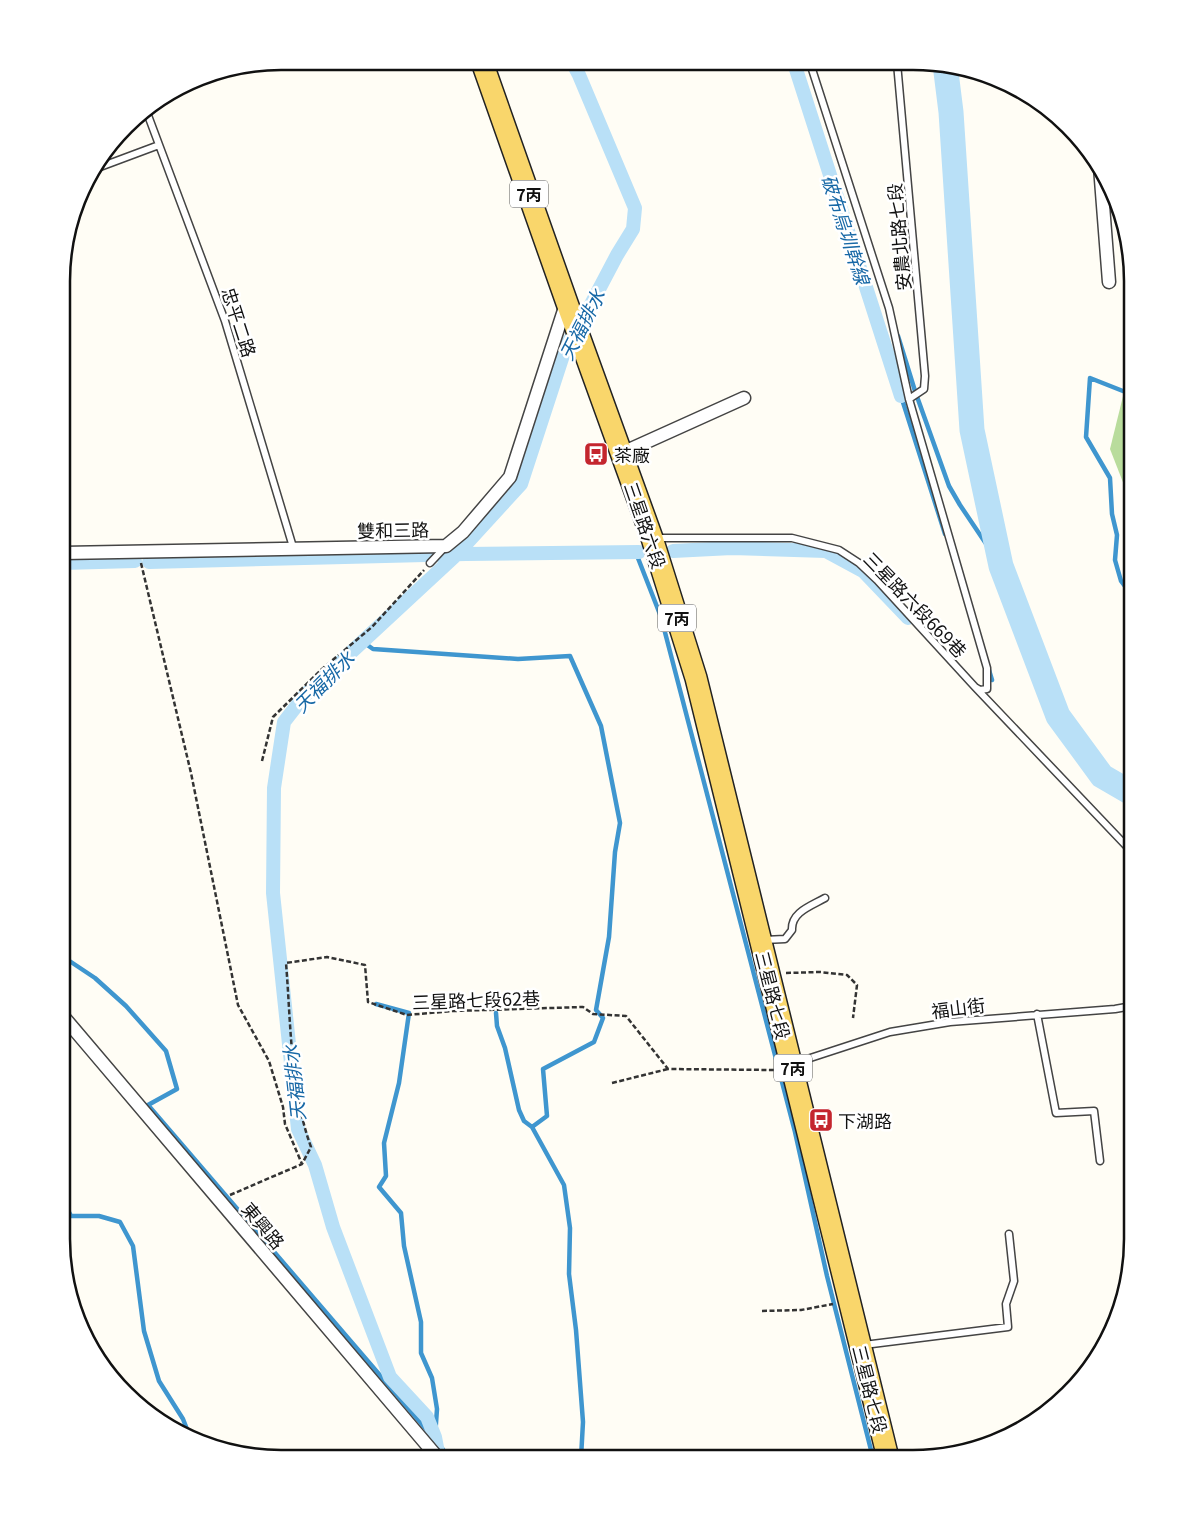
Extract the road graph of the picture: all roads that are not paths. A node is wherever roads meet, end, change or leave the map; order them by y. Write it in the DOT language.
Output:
graph roads {
  1 [pos="485,70"];
  2 [pos="812,70"];
  3 [pos="898,70"];
  4 [pos="149,117"];
  5 [pos="159,145"];
  6 [pos="105,165"];
  7 [pos="1102,187"];
  8 [pos="1109,282"];
  9 [pos="566,303"];
  10 [pos="744,398"];
  11 [pos="909,400"];
  12 [pos="622,453"];
  13 [pos="293,548"];
  14 [pos="655,548"];
  15 [pos="442,550"];
  16 [pos="70,553"];
  17 [pos="430,563"];
  18 [pos="696,678"];
  19 [pos="975,687"];
  20 [pos="1124,844"];
  21 [pos="825,898"];
  22 [pos="760,940"];
  23 [pos="1124,1007"];
  24 [pos="1037,1014"];
  25 [pos="70,1024"];
  26 [pos="792,1067"];
  27 [pos="1100,1161"];
  28 [pos="1009,1234"];
  29 [pos="860,1345"];
  30 [pos="431,1450"];
  31 [pos="886,1450"];
  1 -- 9 [label="main road, 三星路六段 / 7丙"];
  2 -- 11 [label="lane"];
  3 -- 11 [label="lane, 安農北路七段"];
  4 -- 5 [label="lane, 忠平二路"];
  5 -- 6 [label="lane"];
  5 -- 13 [label="lane, 忠平二路"];
  7 -- 8 [label="street"];
  9 -- 12 [label="main road, 三星路六段 / 7丙"];
  9 -- 15 [label="street, 雙和三路"];
  10 -- 12 [label="street"];
  11 -- 19 [label="lane"];
  12 -- 14 [label="main road, 三星路六段 / 7丙"];
  13 -- 15 [label="street, 雙和三路"];
  13 -- 16 [label="street, 雙和三路"];
  14 -- 18 [label="main road, 三星路六段 / 7丙"];
  14 -- 19 [label="lane, 三星路六段669巷"];
  15 -- 17 [label="lane"];
  18 -- 22 [label="main road, 三星路七段 / 7丙"];
  19 -- 20 [label="lane, 三星路六段669巷"];
  21 -- 22 [label="lane"];
  22 -- 26 [label="main road, 三星路七段 / 7丙"];
  23 -- 24 [label="lane, 福山街"];
  24 -- 26 [label="lane, 福山街"];
  24 -- 27 [label="lane"];
  25 -- 30 [label="street, 東興路"];
  26 -- 29 [label="main road, 三星路七段 / 7丙"];
  28 -- 29 [label="lane"];
  29 -- 31 [label="main road, 三星路七段 / 7丙"];
}
